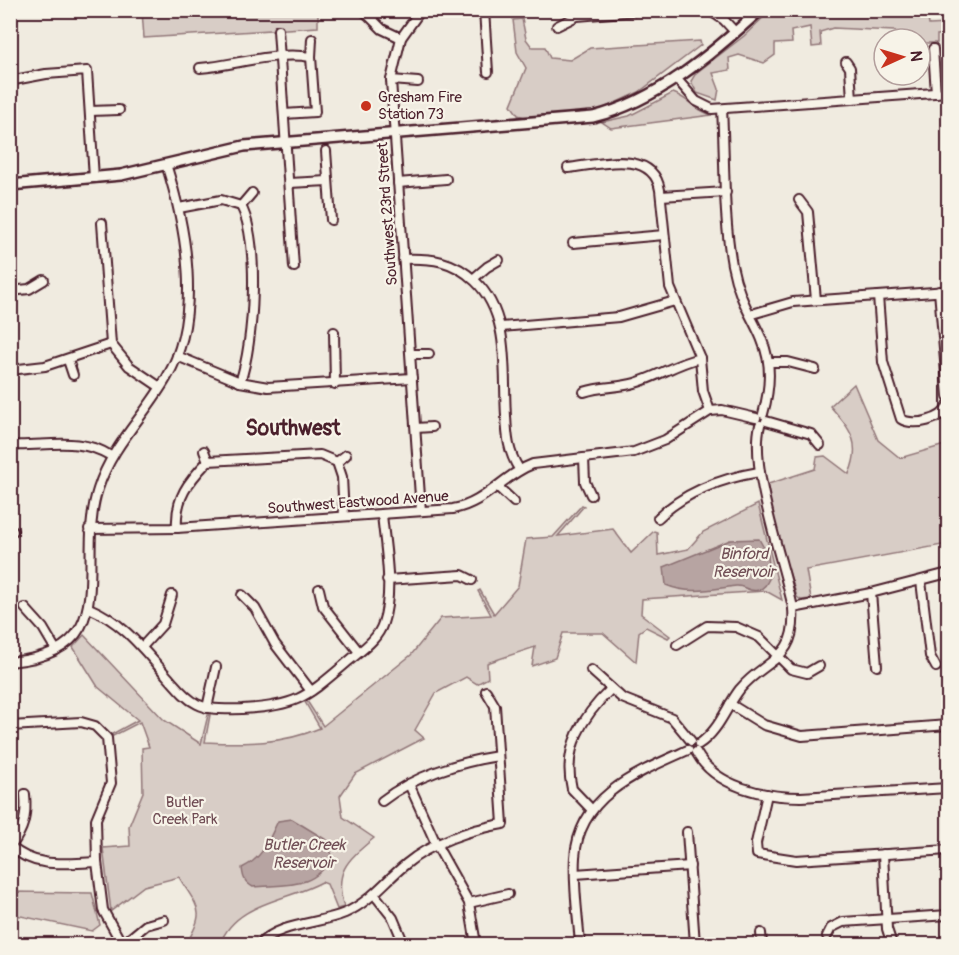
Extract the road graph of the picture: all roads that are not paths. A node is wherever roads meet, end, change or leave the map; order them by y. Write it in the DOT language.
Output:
graph roads {
  1 [pos="363,10"];
  2 [pos="421,10"];
  3 [pos="484,10"];
  4 [pos="648,10"];
  5 [pos="709,10"];
  6 [pos="760,10"];
  7 [pos="557,26"];
  8 [pos="278,30"];
  9 [pos="735,32"];
  10 [pos="401,38"];
  11 [pos="312,39"];
  12 [pos="933,49"];
  13 [pos="311,57"];
  14 [pos="280,58"];
  15 [pos="846,62"];
  16 [pos="200,68"];
  17 [pos="488,72"];
  18 [pos="676,78"];
  19 [pos="14,80"];
  20 [pos="391,80"];
  21 [pos="418,82"];
  22 [pos="948,92"];
  23 [pos="936,93"];
  24 [pos="852,99"];
  25 [pos="719,109"];
  26 [pos="119,110"];
  27 [pos="90,111"];
  28 [pos="284,114"];
  29 [pos="395,134"];
  30 [pos="286,142"];
  31 [pos="326,151"];
  32 [pos="166,164"];
  33 [pos="568,168"];
  34 [pos="94,178"];
  35 [pos="446,179"];
  36 [pos="328,181"];
  37 [pos="289,183"];
  38 [pos="398,183"];
  39 [pos="10,185"];
  40 [pos="726,192"];
  41 [pos="252,193"];
  42 [pos="661,196"];
  43 [pos="799,200"];
  44 [pos="241,206"];
  45 [pos="179,208"];
  46 [pos="331,220"];
  47 [pos="102,223"];
  48 [pos="664,236"];
  49 [pos="573,243"];
  50 [pos="403,259"];
  51 [pos="499,260"];
  52 [pos="294,267"];
  53 [pos="473,279"];
  54 [pos="44,280"];
  55 [pos="10,291"];
  56 [pos="939,291"];
  57 [pos="948,291"];
  58 [pos="878,296"];
  59 [pos="816,300"];
  60 [pos="675,301"];
  61 [pos="752,314"];
  62 [pos="501,327"];
  63 [pos="334,332"];
  64 [pos="111,344"];
  65 [pos="411,354"];
  66 [pos="429,354"];
  67 [pos="177,356"];
  68 [pos="700,358"];
  69 [pos="68,360"];
  70 [pos="769,362"];
  71 [pos="815,369"];
  72 [pos="10,370"];
  73 [pos="73,375"];
  74 [pos="412,378"];
  75 [pos="240,382"];
  76 [pos="335,384"];
  77 [pos="160,387"];
  78 [pos="584,392"];
  79 [pos="948,396"];
  80 [pos="948,405"];
  81 [pos="710,411"];
  82 [pos="761,420"];
  83 [pos="432,427"];
  84 [pos="416,428"];
  85 [pos="10,445"];
  86 [pos="820,445"];
  87 [pos="204,451"];
  88 [pos="346,455"];
  89 [pos="111,456"];
  90 [pos="584,458"];
  91 [pos="208,461"];
  92 [pos="337,462"];
  93 [pos="519,469"];
  94 [pos="759,472"];
  95 [pos="498,487"];
  96 [pos="591,495"];
  97 [pos="514,502"];
  98 [pos="421,511"];
  99 [pos="382,514"];
  100 [pos="344,516"];
  101 [pos="658,518"];
  102 [pos="177,528"];
  103 [pos="90,529"];
  104 [pos="948,573"];
  105 [pos="387,580"];
  106 [pos="472,580"];
  107 [pos="921,581"];
  108 [pos="319,589"];
  109 [pos="871,593"];
  110 [pos="172,595"];
  111 [pos="242,595"];
  112 [pos="24,608"];
  113 [pos="89,608"];
  114 [pos="793,608"];
  115 [pos="677,645"];
  116 [pos="141,647"];
  117 [pos="56,650"];
  118 [pos="359,652"];
  119 [pos="778,657"];
  120 [pos="10,662"];
  121 [pos="819,666"];
  122 [pos="877,666"];
  123 [pos="216,667"];
  124 [pos="936,667"];
  125 [pos="591,670"];
  126 [pos="611,689"];
  127 [pos="486,691"];
  128 [pos="311,692"];
  129 [pos="730,704"];
  130 [pos="207,708"];
  131 [pos="10,726"];
  132 [pos="948,726"];
  133 [pos="694,747"];
  134 [pos="498,756"];
  135 [pos="409,784"];
  136 [pos="948,788"];
  137 [pos="25,794"];
  138 [pos="767,794"];
  139 [pos="382,801"];
  140 [pos="592,810"];
  141 [pos="687,832"];
  142 [pos="11,846"];
  143 [pos="437,846"];
  144 [pos="948,850"];
  145 [pos="884,854"];
  146 [pos="97,862"];
  147 [pos="690,866"];
  148 [pos="575,874"];
  149 [pos="374,894"];
  150 [pos="508,894"];
  151 [pos="468,903"];
  152 [pos="948,915"];
  153 [pos="887,919"];
  154 [pos="164,920"];
  155 [pos="761,933"];
  156 [pos="827,936"];
  157 [pos="123,945"];
  158 [pos="260,945"];
  159 [pos="404,945"];
  160 [pos="476,945"];
  161 [pos="580,945"];
  162 [pos="695,945"];
  163 [pos="762,945"];
  164 [pos="892,945"];
  1 -- 10 [label="street"];
  2 -- 10 [label="street"];
  3 -- 17 [label="street"];
  4 -- 7 [label="street"];
  5 -- 9 [label="street"];
  6 -- 9 [label="main road"];
  8 -- 14 [label="street"];
  9 -- 18 [label="main road"];
  10 -- 20 [label="street, Southwest 23rd Street"];
  11 -- 13 [label="street"];
  12 -- 23 [label="street"];
  13 -- 14 [label="street"];
  13 -- 28 [label="street"];
  14 -- 16 [label="street"];
  14 -- 28 [label="street"];
  15 -- 24 [label="street"];
  18 -- 25 [label="street"];
  18 -- 29 [label="main road"];
  19 -- 27 [label="street"];
  20 -- 21 [label="street"];
  20 -- 29 [label="street, Southwest 23rd Street"];
  22 -- 23 [label="street"];
  23 -- 24 [label="street"];
  24 -- 25 [label="street"];
  25 -- 40 [label="street"];
  26 -- 27 [label="street"];
  27 -- 34 [label="street"];
  28 -- 30 [label="street"];
  29 -- 30 [label="main road"];
  29 -- 38 [label="street, Southwest 23rd Street"];
  30 -- 32 [label="main road"];
  30 -- 37 [label="street"];
  31 -- 36 [label="street"];
  32 -- 34 [label="main road"];
  32 -- 45 [label="street"];
  33 -- 42 [label="street"];
  34 -- 39 [label="main road"];
  35 -- 38 [label="street"];
  36 -- 37 [label="street"];
  36 -- 46 [label="street"];
  37 -- 52 [label="street"];
  38 -- 50 [label="street, Southwest 23rd Street"];
  40 -- 42 [label="street"];
  40 -- 61 [label="street"];
  41 -- 44 [label="street"];
  42 -- 48 [label="street"];
  43 -- 59 [label="street"];
  44 -- 45 [label="street"];
  44 -- 75 [label="street"];
  45 -- 67 [label="street"];
  47 -- 64 [label="street"];
  48 -- 49 [label="street"];
  48 -- 60 [label="street"];
  50 -- 53 [label="street"];
  50 -- 65 [label="street, Southwest 23rd Street"];
  51 -- 53 [label="street"];
  53 -- 62 [label="street"];
  54 -- 55 [label="street"];
  56 -- 57 [label="street"];
  56 -- 58 [label="street"];
  56 -- 79 [label="street"];
  58 -- 59 [label="street"];
  58 -- 80 [label="street"];
  59 -- 61 [label="street"];
  60 -- 62 [label="street"];
  60 -- 68 [label="street"];
  61 -- 70 [label="street"];
  62 -- 93 [label="street"];
  63 -- 76 [label="street"];
  64 -- 69 [label="street"];
  64 -- 77 [label="street"];
  65 -- 66 [label="street"];
  65 -- 74 [label="street, Southwest 23rd Street"];
  67 -- 75 [label="street"];
  67 -- 77 [label="street"];
  68 -- 78 [label="street"];
  68 -- 81 [label="street"];
  69 -- 72 [label="street"];
  69 -- 73 [label="street"];
  70 -- 71 [label="street"];
  70 -- 82 [label="street"];
  74 -- 76 [label="street"];
  74 -- 84 [label="street, Southwest 23rd Street"];
  75 -- 76 [label="street"];
  77 -- 89 [label="street"];
  81 -- 82 [label="street"];
  81 -- 90 [label="street, Southwest Eastwood Avenue"];
  82 -- 86 [label="street"];
  82 -- 94 [label="street"];
  83 -- 84 [label="street"];
  84 -- 98 [label="street, Southwest 23rd Street"];
  85 -- 89 [label="street"];
  87 -- 91 [label="street"];
  88 -- 92 [label="street"];
  89 -- 103 [label="street"];
  90 -- 93 [label="street, Southwest Eastwood Avenue"];
  90 -- 96 [label="street"];
  91 -- 92 [label="street"];
  91 -- 102 [label="street"];
  92 -- 100 [label="street"];
  93 -- 95 [label="street, Southwest Eastwood Avenue"];
  94 -- 101 [label="street"];
  94 -- 114 [label="street"];
  95 -- 97 [label="street"];
  95 -- 98 [label="street, Southwest Eastwood Avenue"];
  98 -- 99 [label="street, Southwest Eastwood Avenue"];
  99 -- 100 [label="street, Southwest Eastwood Avenue"];
  99 -- 105 [label="street"];
  100 -- 102 [label="street, Southwest Eastwood Avenue"];
  102 -- 103 [label="street, Southwest Eastwood Avenue"];
  103 -- 113 [label="street"];
  104 -- 107 [label="street"];
  105 -- 106 [label="street"];
  105 -- 118 [label="street"];
  107 -- 109 [label="street"];
  107 -- 124 [label="street"];
  108 -- 118 [label="street"];
  109 -- 114 [label="street"];
  109 -- 122 [label="street"];
  110 -- 116 [label="street"];
  111 -- 128 [label="street"];
  112 -- 117 [label="street"];
  113 -- 116 [label="street"];
  113 -- 117 [label="street"];
  114 -- 119 [label="street"];
  115 -- 119 [label="street"];
  116 -- 130 [label="street"];
  117 -- 120 [label="street"];
  118 -- 128 [label="street"];
  119 -- 121 [label="street"];
  119 -- 129 [label="street"];
  123 -- 130 [label="street"];
  125 -- 126 [label="street"];
  126 -- 133 [label="street"];
  126 -- 140 [label="street"];
  127 -- 134 [label="street"];
  128 -- 130 [label="street"];
  129 -- 132 [label="street"];
  129 -- 133 [label="street"];
  131 -- 146 [label="street"];
  133 -- 138 [label="street"];
  133 -- 140 [label="street"];
  134 -- 135 [label="street"];
  134 -- 143 [label="street"];
  135 -- 139 [label="street"];
  135 -- 143 [label="street"];
  136 -- 138 [label="street"];
  137 -- 142 [label="street"];
  138 -- 145 [label="street"];
  140 -- 148 [label="street"];
  141 -- 147 [label="street"];
  142 -- 146 [label="street"];
  143 -- 149 [label="street"];
  143 -- 151 [label="street"];
  144 -- 145 [label="street"];
  145 -- 153 [label="street"];
  146 -- 157 [label="street"];
  147 -- 148 [label="street"];
  147 -- 162 [label="street"];
  148 -- 161 [label="street"];
  149 -- 158 [label="street"];
  149 -- 159 [label="street"];
  150 -- 151 [label="street"];
  151 -- 160 [label="street"];
  152 -- 153 [label="street"];
  153 -- 156 [label="street"];
  153 -- 164 [label="street"];
  154 -- 157 [label="street"];
  155 -- 163 [label="street"];
}
